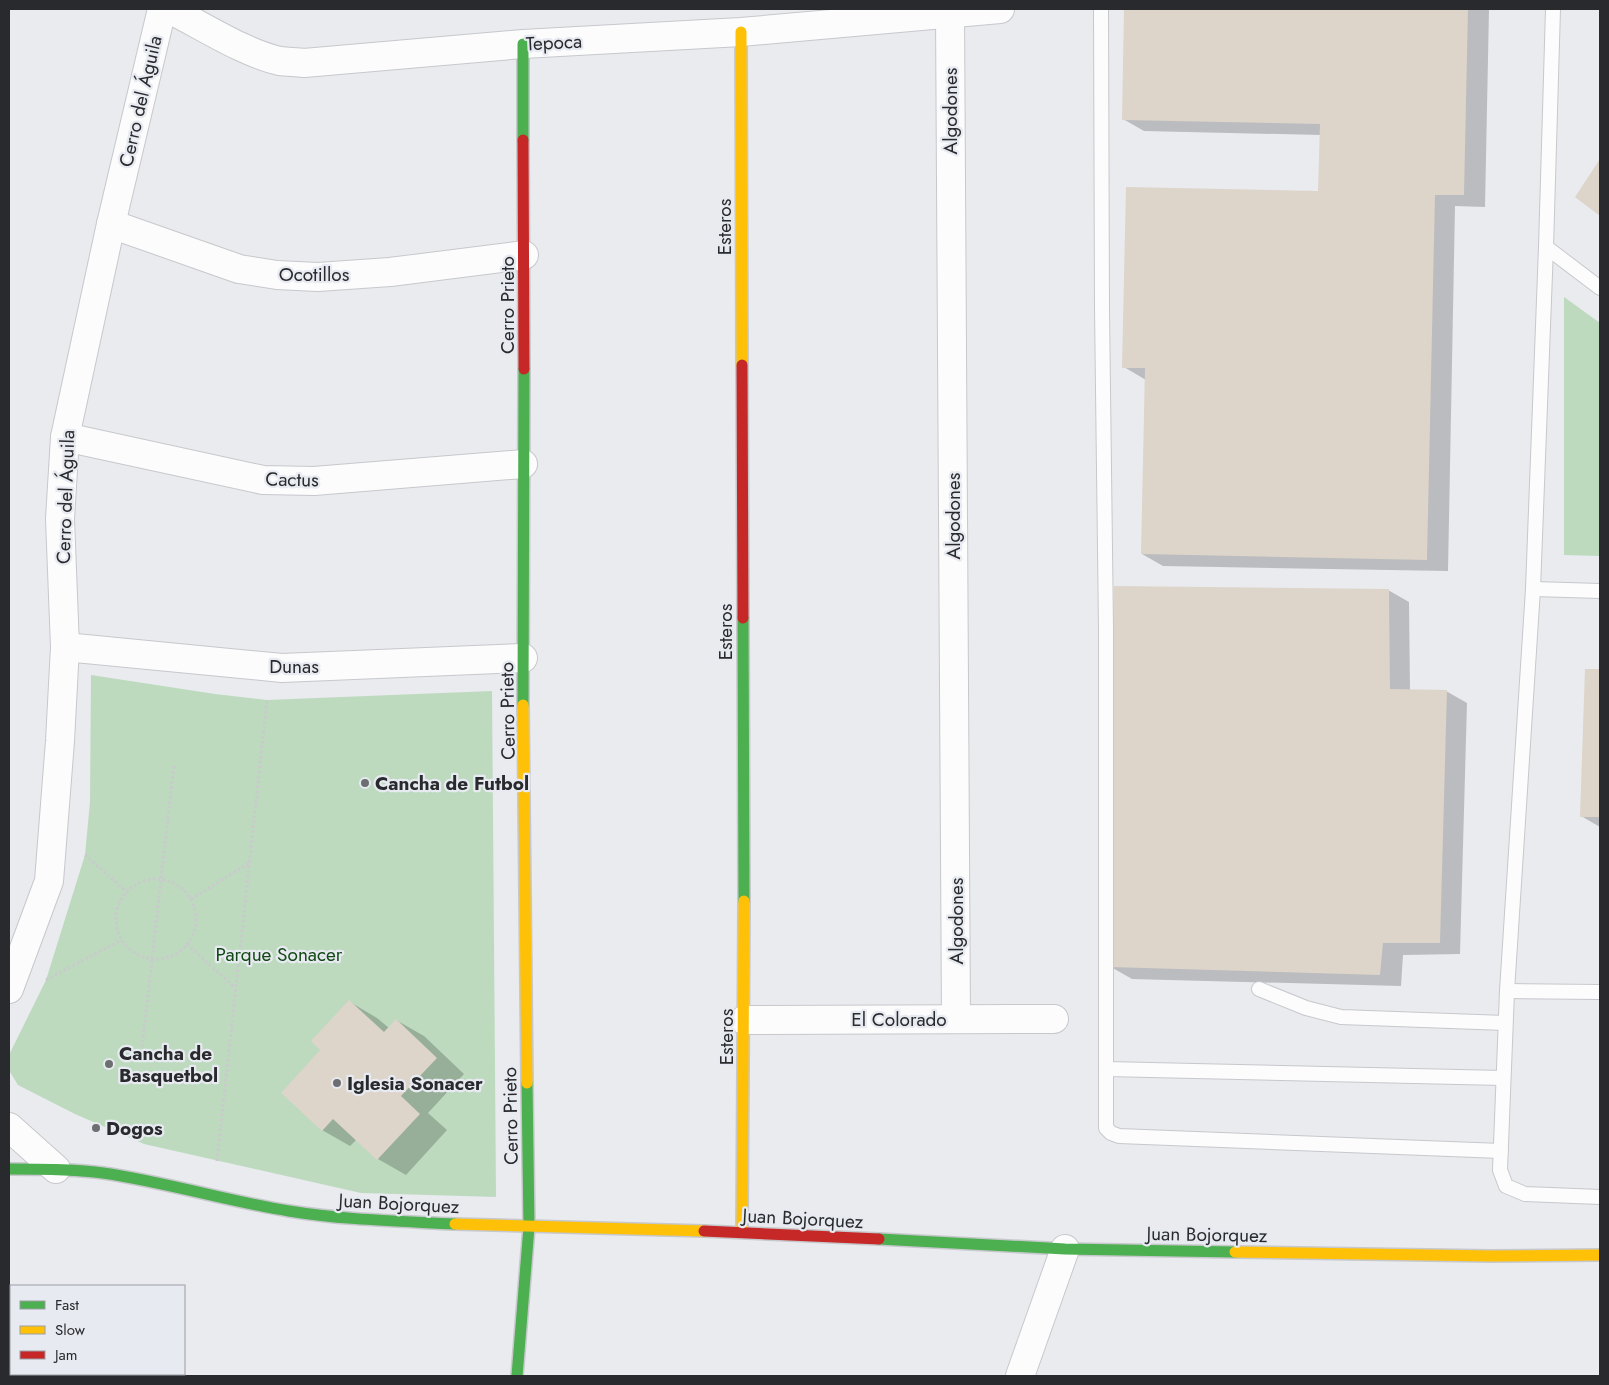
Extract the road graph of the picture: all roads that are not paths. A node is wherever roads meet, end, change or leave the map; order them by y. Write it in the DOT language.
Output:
graph roads {
  1 [pos="162,9"];
  2 [pos="169,9"];
  3 [pos="1000,9"];
  4 [pos="1101,9"];
  5 [pos="1553,9"];
  6 [pos="950,13"];
  7 [pos="741,32"];
  8 [pos="523,44"];
  9 [pos="111,224"];
  10 [pos="1546,247"];
  11 [pos="524,255"];
  12 [pos="1600,288"];
  13 [pos="65,436"];
  14 [pos="523,464"];
  15 [pos="1533,589"];
  16 [pos="1600,592"];
  17 [pos="64,647"];
  18 [pos="524,658"];
  19 [pos="1259,988"];
  20 [pos="9,989"];
  21 [pos="1507,991"];
  22 [pos="1600,992"];
  23 [pos="956,1018"];
  24 [pos="1054,1019"];
  25 [pos="744,1020"];
  26 [pos="1505,1023"];
  27 [pos="1106,1069"];
  28 [pos="1503,1078"];
  29 [pos="9,1127"];
  30 [pos="1501,1151"];
  31 [pos="9,1169"];
  32 [pos="56,1169"];
  33 [pos="1600,1197"];
  34 [pos="529,1227"];
  35 [pos="742,1232"];
  36 [pos="1065,1249"];
  37 [pos="1600,1255"];
  38 [pos="517,1376"];
  39 [pos="1020,1376"];
  1 -- 9 [label="street, Cerro del Águila"];
  2 -- 8 [label="street, Tepoca"];
  3 -- 6 [label="street, Tepoca"];
  4 -- 27 [label="lane"];
  5 -- 10 [label="lane"];
  6 -- 7 [label="street, Tepoca"];
  6 -- 23 [label="street, Algodones"];
  7 -- 8 [label="street, Tepoca"];
  7 -- 25 [label="street, Esteros"];
  8 -- 11 [label="street, Cerro Prieto"];
  9 -- 11 [label="street, Ocotillos"];
  9 -- 13 [label="street, Cerro del Águila"];
  10 -- 12 [label="lane"];
  10 -- 15 [label="lane"];
  11 -- 14 [label="street, Cerro Prieto"];
  13 -- 14 [label="street, Cactus"];
  13 -- 17 [label="street, Cerro del Águila"];
  14 -- 18 [label="street, Cerro Prieto"];
  15 -- 16 [label="lane"];
  15 -- 21 [label="lane"];
  17 -- 18 [label="street, Dunas"];
  17 -- 20 [label="street, Cerro del Águila"];
  18 -- 34 [label="street, Cerro Prieto"];
  19 -- 26 [label="lane"];
  21 -- 22 [label="lane"];
  21 -- 26 [label="lane"];
  23 -- 24 [label="street, El Colorado"];
  23 -- 25 [label="street, El Colorado"];
  25 -- 35 [label="street, Esteros"];
  26 -- 28 [label="lane"];
  27 -- 28 [label="lane"];
  27 -- 30 [label="lane"];
  28 -- 30 [label="lane"];
  29 -- 32 [label="street"];
  30 -- 33 [label="lane"];
  31 -- 32 [label="street, Juan Bojorquez"];
  32 -- 34 [label="street, Juan Bojorquez"];
  34 -- 35 [label="street, Juan Bojorquez"];
  34 -- 38 [label="street, Cerro Prieto"];
  35 -- 36 [label="street, Juan Bojorquez"];
  36 -- 37 [label="street, Juan Bojorquez"];
  36 -- 39 [label="street"];
}
